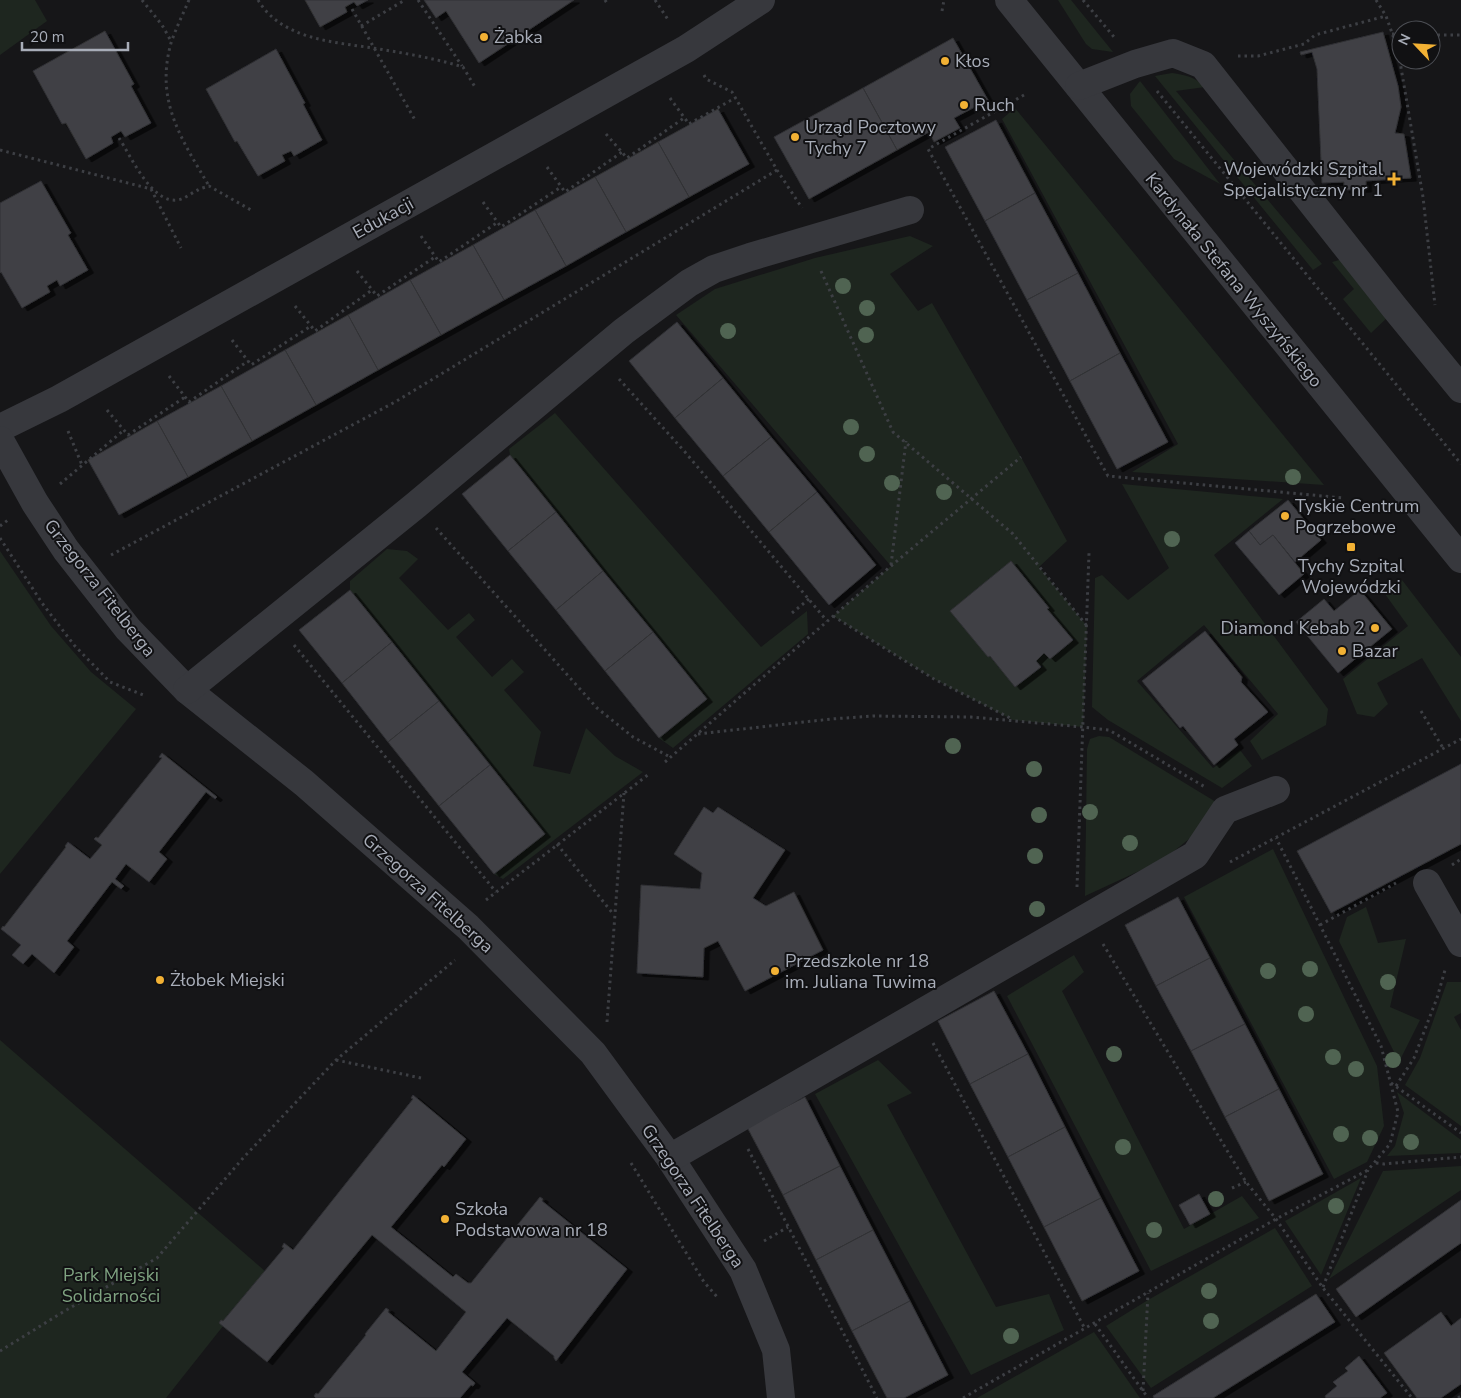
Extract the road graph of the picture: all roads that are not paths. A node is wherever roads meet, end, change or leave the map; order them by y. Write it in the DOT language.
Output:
graph roads {
  1 [pos="761,0"];
  2 [pos="1009,0"];
  3 [pos="1078,86"];
  4 [pos="910,210"];
  5 [pos="1461,389"];
  6 [pos="0,428"];
  7 [pos="0,440"];
  8 [pos="1461,559"];
  9 [pos="187,690"];
  10 [pos="1276,790"];
  11 [pos="1427,883"];
  12 [pos="1458,938"];
  13 [pos="670,1158"];
  14 [pos="781,1398"];
  1 -- 6 [label="street, Edukacji"];
  2 -- 3 [label="street, Kardynała Stefana Wyszyńskiego"];
  3 -- 5 [label="street"];
  3 -- 8 [label="street, Kardynała Stefana Wyszyńskiego"];
  4 -- 9 [label="street"];
  7 -- 9 [label="street, Grzegorza Fitelberga"];
  9 -- 13 [label="street, Grzegorza Fitelberga"];
  10 -- 13 [label="street"];
  11 -- 12 [label="street"];
  13 -- 14 [label="street, Grzegorza Fitelberga"];
}
